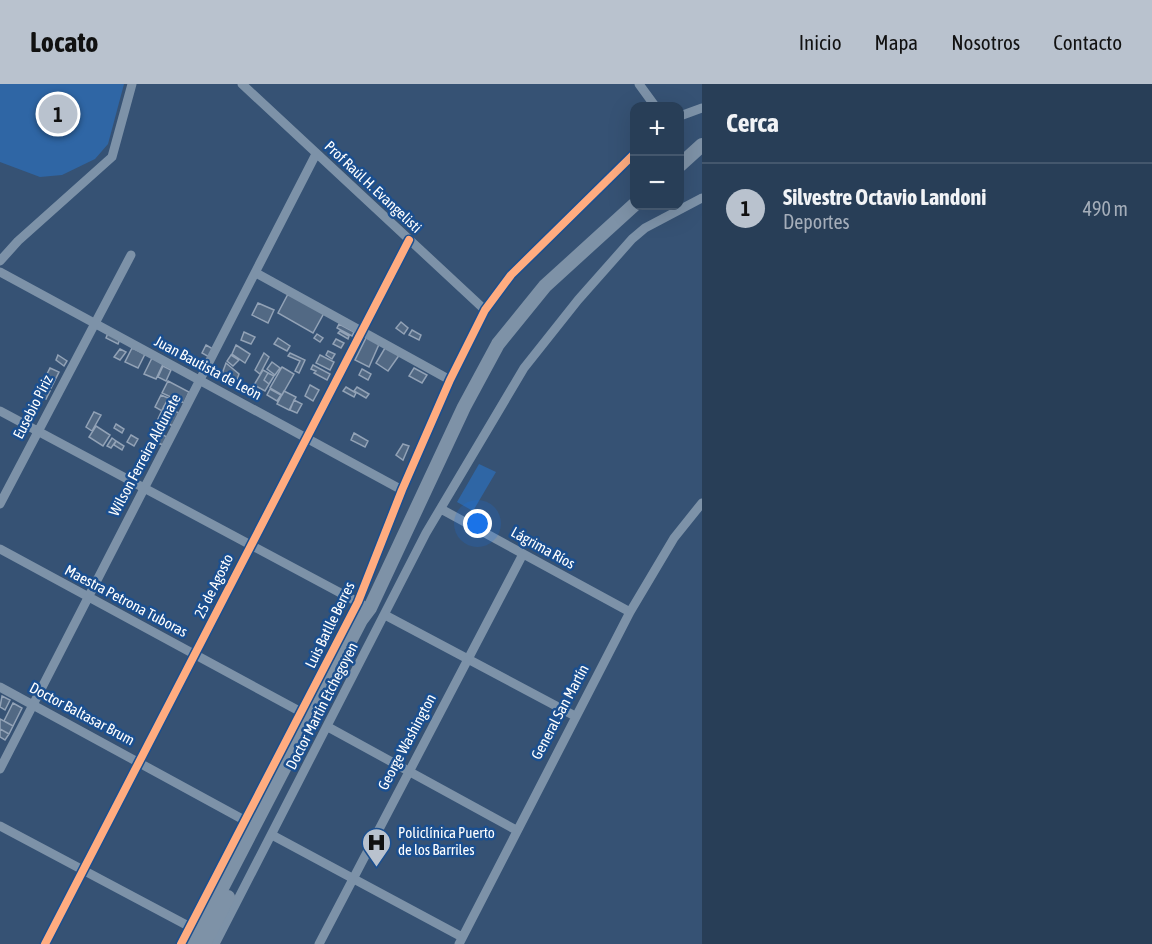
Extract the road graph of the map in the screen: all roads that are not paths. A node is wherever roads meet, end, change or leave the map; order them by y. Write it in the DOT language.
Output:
graph roads {
  1 [pos="132,84"];
  2 [pos="242,84"];
  3 [pos="639,84"];
  4 [pos="652,102"];
  5 [pos="702,108"];
  6 [pos="684,115"];
  7 [pos="702,145"];
  8 [pos="316,154"];
  9 [pos="632,156"];
  10 [pos="684,161"];
  11 [pos="702,198"];
  12 [pos="630,209"];
  13 [pos="409,240"];
  14 [pos="131,255"];
  15 [pos="0,261"];
  16 [pos="0,272"];
  17 [pos="256,273"];
  18 [pos="485,310"];
  19 [pos="94,324"];
  20 [pos="362,331"];
  21 [pos="450,380"];
  22 [pos="201,381"];
  23 [pos="0,411"];
  24 [pos="37,432"];
  25 [pos="306,438"];
  26 [pos="144,488"];
  27 [pos="402,490"];
  28 [pos="702,503"];
  29 [pos="0,504"];
  30 [pos="441,509"];
  31 [pos="250,544"];
  32 [pos="0,549"];
  33 [pos="523,554"];
  34 [pos="88,598"];
  35 [pos="364,605"];
  36 [pos="630,612"];
  37 [pos="385,615"];
  38 [pos="195,655"];
  39 [pos="468,658"];
  40 [pos="0,687"];
  41 [pos="33,705"];
  42 [pos="301,712"];
  43 [pos="575,716"];
  44 [pos="328,727"];
  45 [pos="139,762"];
  46 [pos="0,769"];
  47 [pos="408,771"];
  48 [pos="244,820"];
  49 [pos="0,826"];
  50 [pos="516,830"];
  51 [pos="272,835"];
  52 [pos="84,870"];
  53 [pos="352,878"];
  54 [pos="205,939"];
  55 [pos="461,940"];
  56 [pos="45,944"];
  57 [pos="181,944"];
  58 [pos="319,944"];
  1 -- 15 [label="street"];
  2 -- 8 [label="street, Prof Raúl H. Evangelisti"];
  3 -- 4 [label="street"];
  5 -- 6 [label="street"];
  7 -- 10 [label="highway"];
  8 -- 13 [label="street, Prof Raúl H. Evangelisti"];
  8 -- 17 [label="street, Wilson Ferreira Aldunate"];
  9 -- 18 [label="street, Luis Batlle Berres"];
  11 -- 30 [label="street, Doctor Martín Etchegoyen"];
  12 -- 35 [label="highway"];
  13 -- 18 [label="street, Prof Raúl H. Evangelisti"];
  13 -- 20 [label="street, 25 de Agosto"];
  14 -- 19 [label="street, Eusebio Píriz"];
  16 -- 19 [label="street, Juan Bautista de León"];
  17 -- 20 [label="street"];
  17 -- 22 [label="street, Wilson Ferreira Aldunate"];
  18 -- 21 [label="street, Luis Batlle Berres"];
  19 -- 22 [label="street, Juan Bautista de León"];
  19 -- 24 [label="street, Eusebio Píriz"];
  20 -- 21 [label="street"];
  20 -- 25 [label="street, 25 de Agosto"];
  21 -- 27 [label="street, Luis Batlle Berres"];
  22 -- 25 [label="street, Juan Bautista de León"];
  22 -- 26 [label="street, Wilson Ferreira Aldunate"];
  23 -- 24 [label="street"];
  24 -- 26 [label="street"];
  24 -- 29 [label="street, Eusebio Píriz"];
  25 -- 27 [label="street, Juan Bautista de León"];
  25 -- 31 [label="street, 25 de Agosto"];
  26 -- 31 [label="street"];
  26 -- 34 [label="street, Wilson Ferreira Aldunate"];
  27 -- 35 [label="street, Luis Batlle Berres"];
  28 -- 36 [label="street, General San Martín"];
  30 -- 33 [label="street, Lágrima Ríos"];
  30 -- 37 [label="street, Doctor Martín Etchegoyen"];
  31 -- 35 [label="street"];
  31 -- 38 [label="street, 25 de Agosto"];
  32 -- 34 [label="street, Maestra Petrona Tuboras"];
  33 -- 36 [label="street, Lágrima Ríos"];
  33 -- 39 [label="street, George Washington"];
  34 -- 38 [label="street, Maestra Petrona Tuboras"];
  34 -- 41 [label="street, Wilson Ferreira Aldunate"];
  35 -- 42 [label="street, Luis Batlle Berres"];
  35 -- 54 [label="highway"];
  36 -- 43 [label="street, General San Martín"];
  37 -- 39 [label="street"];
  37 -- 44 [label="street, Doctor Martín Etchegoyen"];
  38 -- 42 [label="street, Maestra Petrona Tuboras"];
  38 -- 45 [label="street, 25 de Agosto"];
  39 -- 43 [label="street"];
  39 -- 47 [label="street, George Washington"];
  40 -- 41 [label="street, Doctor Baltasar Brum"];
  41 -- 45 [label="street, Doctor Baltasar Brum"];
  41 -- 46 [label="street, Wilson Ferreira Aldunate"];
  42 -- 48 [label="street, Luis Batlle Berres"];
  43 -- 50 [label="street, General San Martín"];
  44 -- 47 [label="street"];
  44 -- 51 [label="street, Doctor Martín Etchegoyen"];
  45 -- 48 [label="street, Doctor Baltasar Brum"];
  45 -- 52 [label="street, 25 de Agosto"];
  47 -- 50 [label="street"];
  47 -- 53 [label="street, George Washington"];
  48 -- 54 [label="street, Luis Batlle Berres"];
  49 -- 52 [label="street"];
  50 -- 55 [label="street, General San Martín"];
  51 -- 53 [label="street"];
  51 -- 54 [label="street, Doctor Martín Etchegoyen"];
  52 -- 54 [label="street"];
  52 -- 56 [label="street, 25 de Agosto"];
  53 -- 55 [label="street"];
  53 -- 58 [label="street, George Washington"];
  54 -- 57 [label="street, Luis Batlle Berres"];
}
